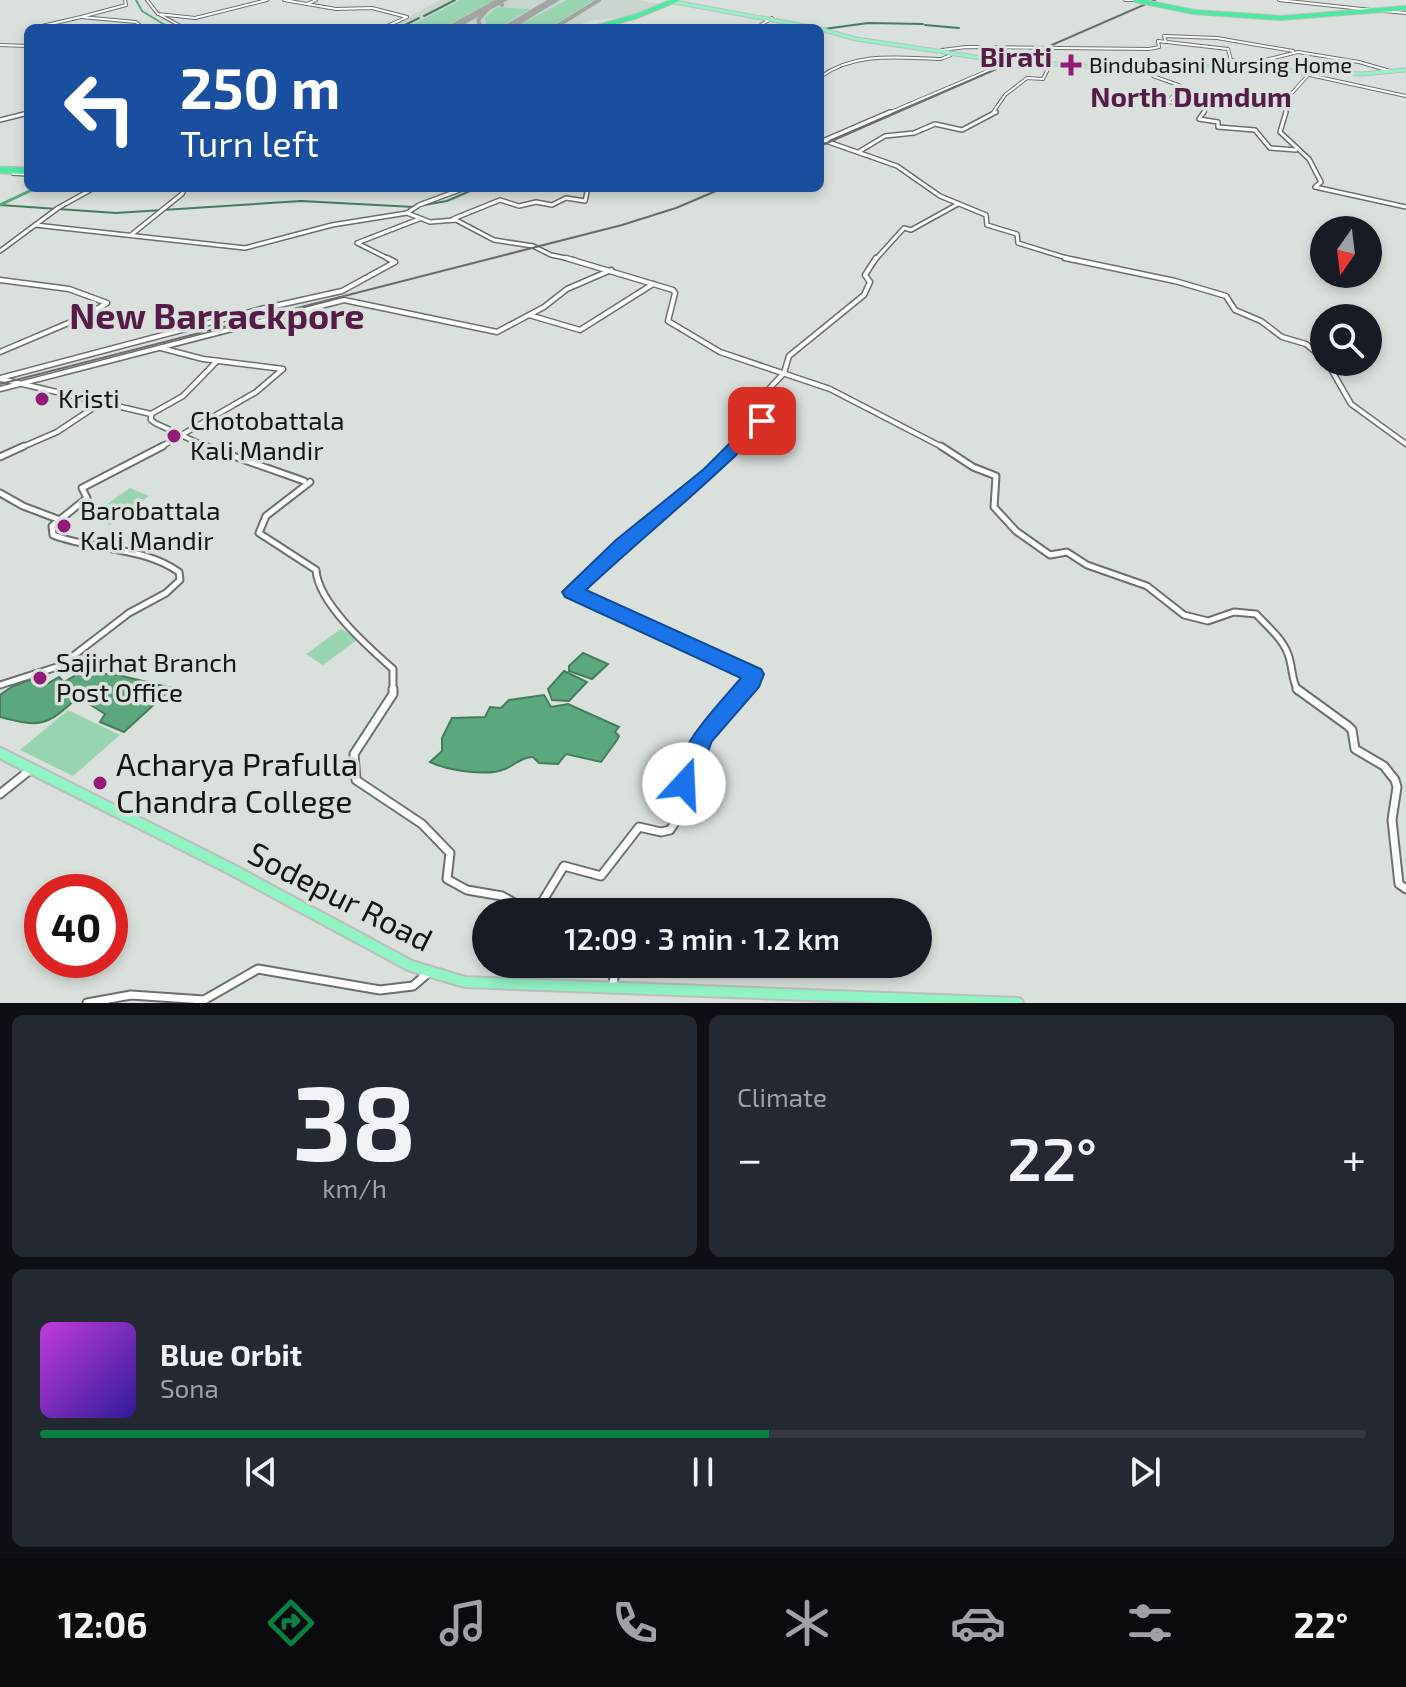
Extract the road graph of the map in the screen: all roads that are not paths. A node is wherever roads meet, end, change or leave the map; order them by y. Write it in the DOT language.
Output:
graph roads {
  1 [pos="125,0"];
  2 [pos="147,0"];
  3 [pos="267,0"];
  4 [pos="284,0"];
  5 [pos="316,0"];
  6 [pos="1125,0"];
  7 [pos="1135,0"];
  8 [pos="1279,0"];
  9 [pos="673,1"];
  10 [pos="307,4"];
  11 [pos="1406,9"];
  12 [pos="1371,10"];
  13 [pos="1384,11"];
  14 [pos="158,14"];
  15 [pos="81,17"];
  16 [pos="772,18"];
  17 [pos="51,24"];
  18 [pos="138,24"];
  19 [pos="177,24"];
  20 [pos="392,24"];
  21 [pos="607,24"];
  22 [pos="762,24"];
  23 [pos="798,24"];
  24 [pos="824,30"];
  25 [pos="1166,42"];
  26 [pos="0,45"];
  27 [pos="24,46"];
  28 [pos="943,51"];
  29 [pos="1298,52"];
  30 [pos="951,55"];
  31 [pos="1012,60"];
  32 [pos="1034,62"];
  33 [pos="1051,63"];
  34 [pos="1250,63"];
  35 [pos="1111,68"];
  36 [pos="1152,69"];
  37 [pos="1232,69"];
  38 [pos="1406,70"];
  39 [pos="1295,72"];
  40 [pos="1391,72"];
  41 [pos="824,74"];
  42 [pos="1309,74"];
  43 [pos="1406,96"];
  44 [pos="24,114"];
  45 [pos="0,120"];
  46 [pos="824,139"];
  47 [pos="824,141"];
  48 [pos="1297,150"];
  49 [pos="860,151"];
  50 [pos="0,171"];
  51 [pos="24,173"];
  52 [pos="87,192"];
  53 [pos="183,192"];
  54 [pos="454,192"];
  55 [pos="587,192"];
  56 [pos="958,204"];
  57 [pos="1406,207"];
  58 [pos="407,213"];
  59 [pos="421,219"];
  60 [pos="453,220"];
  61 [pos="35,225"];
  62 [pos="131,236"];
  63 [pos="0,251"];
  64 [pos="611,270"];
  65 [pos="0,280"];
  66 [pos="653,284"];
  67 [pos="528,315"];
  68 [pos="161,348"];
  69 [pos="1310,348"];
  70 [pos="0,352"];
  71 [pos="218,361"];
  72 [pos="784,373"];
  73 [pos="1335,376"];
  74 [pos="0,379"];
  75 [pos="23,384"];
  76 [pos="0,389"];
  77 [pos="100,403"];
  78 [pos="151,414"];
  79 [pos="183,436"];
  80 [pos="1406,444"];
  81 [pos="0,457"];
  82 [pos="0,493"];
  83 [pos="60,520"];
  84 [pos="0,685"];
  85 [pos="0,753"];
  86 [pos="31,769"];
  87 [pos="0,794"];
  88 [pos="1406,889"];
  89 [pos="506,898"];
  90 [pos="542,898"];
  91 [pos="428,973"];
  92 [pos="614,978"];
  93 [pos="612,988"];
  94 [pos="221,991"];
  95 [pos="87,1003"];
  96 [pos="214,1003"];
  97 [pos="1018,1003"];
  1 -- 15 [label="street"];
  2 -- 14 [label="street"];
  3 -- 14 [label="street"];
  4 -- 10 [label="street"];
  5 -- 10 [label="street"];
  6 -- 7 [label="street"];
  7 -- 11 [label="highway, bridge"];
  8 -- 12 [label="street"];
  9 -- 16 [label="main road"];
  9 -- 21 [label="highway"];
  10 -- 20 [label="street"];
  11 -- 13 [label="street"];
  14 -- 19 [label="street"];
  15 -- 17 [label="street"];
  15 -- 18 [label="street"];
  16 -- 22 [label="street"];
  16 -- 23 [label="main road"];
  24 -- 28 [label="main road"];
  25 -- 28 [label="street"];
  25 -- 29 [label="street"];
  25 -- 34 [label="street"];
  26 -- 27 [label="street"];
  28 -- 30 [label="street"];
  28 -- 35 [label="main road, bridge"];
  29 -- 34 [label="street"];
  29 -- 40 [label="street"];
  30 -- 31 [label="street"];
  30 -- 41 [label="street"];
  31 -- 32 [label="street"];
  31 -- 46 [label="street"];
  32 -- 33 [label="main road"];
  32 -- 35 [label="main road"];
  33 -- 35 [label="main road"];
  33 -- 49 [label="street"];
  34 -- 37 [label="street"];
  35 -- 36 [label="main road"];
  36 -- 37 [label="main road"];
  36 -- 48 [label="street"];
  37 -- 39 [label="main road"];
  38 -- 40 [label="main road"];
  39 -- 40 [label="main road"];
  39 -- 42 [label="street"];
  42 -- 43 [label="street"];
  42 -- 48 [label="street"];
  44 -- 45 [label="street"];
  47 -- 49 [label="street"];
  48 -- 57 [label="street"];
  49 -- 56 [label="street"];
  50 -- 51 [label="highway"];
  52 -- 61 [label="street"];
  53 -- 62 [label="street"];
  54 -- 58 [label="street"];
  55 -- 60 [label="street"];
  56 -- 69 [label="street"];
  56 -- 72 [label="street"];
  58 -- 59 [label="street"];
  58 -- 62 [label="street"];
  59 -- 60 [label="street"];
  59 -- 74 [label="street"];
  60 -- 64 [label="street"];
  61 -- 62 [label="street"];
  61 -- 63 [label="street"];
  64 -- 66 [label="street"];
  64 -- 67 [label="street"];
  65 -- 70 [label="street"];
  66 -- 67 [label="street"];
  66 -- 72 [label="street"];
  67 -- 68 [label="street"];
  68 -- 71 [label="street"];
  68 -- 75 [label="street"];
  71 -- 78 [label="street"];
  71 -- 79 [label="street"];
  72 -- 88 [label="street"];
  72 -- 90 [label="street"];
  73 -- 80 [label="street"];
  74 -- 75 [label="street"];
  75 -- 76 [label="street"];
  75 -- 77 [label="street"];
  77 -- 78 [label="street"];
  77 -- 81 [label="street"];
  78 -- 79 [label="street"];
  79 -- 83 [label="street"];
  79 -- 89 [label="street"];
  82 -- 83 [label="street"];
  83 -- 84 [label="street"];
  85 -- 86 [label="main road, Sodepur Road"];
  86 -- 87 [label="street"];
  86 -- 91 [label="main road, Sodepur Road"];
  91 -- 93 [label="main road, Sodepur Road"];
  91 -- 94 [label="street"];
  92 -- 93 [label="street"];
  93 -- 97 [label="main road, Sodepur Road"];
  94 -- 95 [label="street"];
  94 -- 96 [label="street"];
}
